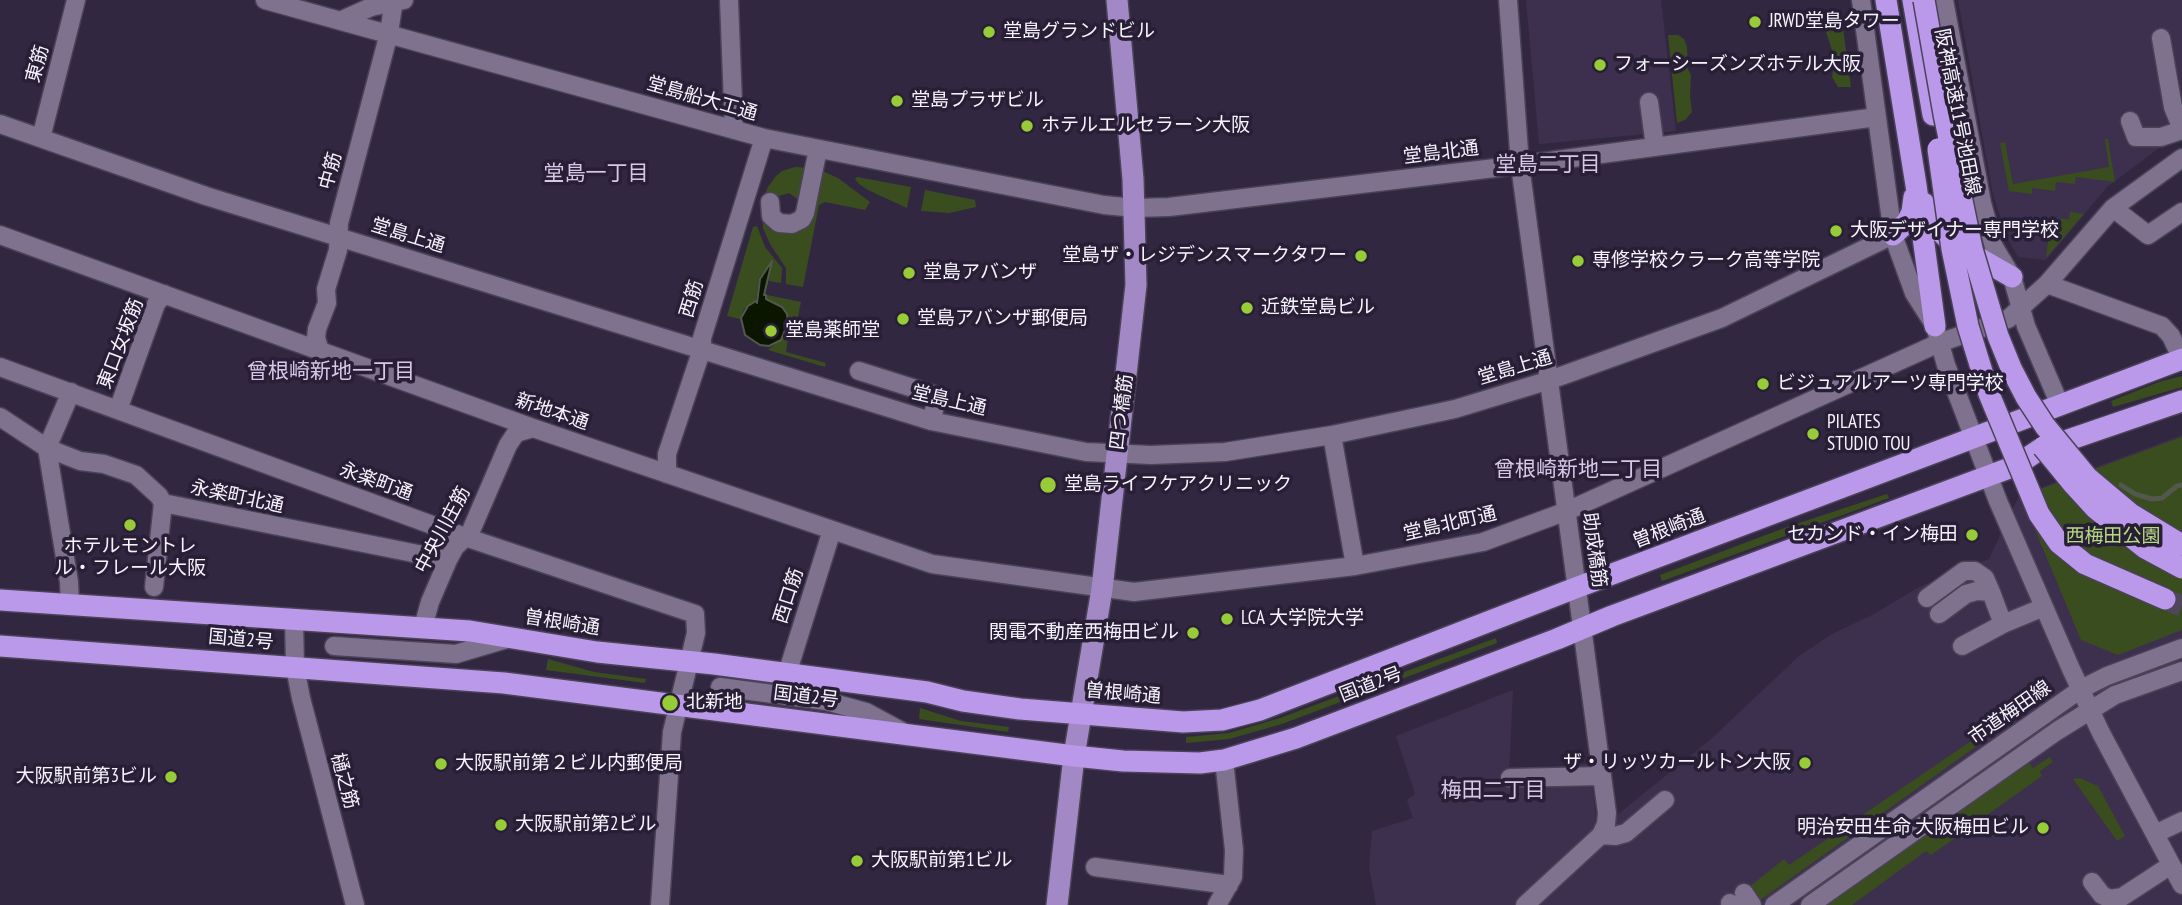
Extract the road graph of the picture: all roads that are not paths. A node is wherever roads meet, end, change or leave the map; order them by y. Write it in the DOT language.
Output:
graph roads {
  1 [pos="76,0"];
  2 [pos="265,0"];
  3 [pos="394,0"];
  4 [pos="404,0"];
  5 [pos="729,0"];
  6 [pos="1117,0"];
  7 [pos="1508,0"];
  8 [pos="1861,0"];
  9 [pos="1886,0"];
  10 [pos="1913,0"];
  11 [pos="1924,0"];
  12 [pos="1944,0"];
  13 [pos="342,20"];
  14 [pos="389,33"];
  15 [pos="2161,38"];
  16 [pos="1649,102"];
  17 [pos="1939,115"];
  18 [pos="1877,117"];
  19 [pos="2130,121"];
  20 [pos="0,124"];
  21 [pos="734,130"];
  22 [pos="2182,130"];
  23 [pos="41,138"];
  24 [pos="764,138"];
  25 [pos="1656,147"];
  26 [pos="818,149"];
  27 [pos="2182,158"];
  28 [pos="1520,164"];
  29 [pos="1916,185"];
  30 [pos="770,202"];
  31 [pos="1135,208"];
  32 [pos="2113,208"];
  33 [pos="2182,212"];
  34 [pos="0,235"];
  35 [pos="1893,235"];
  36 [pos="338,236"];
  37 [pos="2012,278"];
  38 [pos="2047,284"];
  39 [pos="164,294"];
  40 [pos="2015,314"];
  41 [pos="1943,335"];
  42 [pos="702,349"];
  43 [pos="320,351"];
  44 [pos="2182,359"];
  45 [pos="0,368"];
  46 [pos="859,372"];
  47 [pos="1550,380"];
  48 [pos="71,393"];
  49 [pos="2182,401"];
  50 [pos="2060,405"];
  51 [pos="118,410"];
  52 [pos="0,417"];
  53 [pos="931,421"];
  54 [pos="533,428"];
  55 [pos="1332,435"];
  56 [pos="1975,438"];
  57 [pos="47,448"];
  58 [pos="1117,453"];
  59 [pos="667,474"];
  60 [pos="1989,476"];
  61 [pos="163,503"];
  62 [pos="1567,511"];
  63 [pos="832,530"];
  64 [pos="465,537"];
  65 [pos="2182,545"];
  66 [pos="448,560"];
  67 [pos="1355,566"];
  68 [pos="2182,568"];
  69 [pos="154,587"];
  70 [pos="1578,587"];
  71 [pos="1102,589"];
  72 [pos="1991,592"];
  73 [pos="2167,594"];
  74 [pos="1927,598"];
  75 [pos="0,600"];
  76 [pos="71,605"];
  77 [pos="2044,607"];
  78 [pos="1939,614"];
  79 [pos="294,620"];
  80 [pos="2003,624"];
  81 [pos="423,627"];
  82 [pos="1584,628"];
  83 [pos="511,638"];
  84 [pos="0,646"];
  85 [pos="334,646"];
  86 [pos="1962,646"];
  87 [pos="2182,648"];
  88 [pos="688,662"];
  89 [pos="295,667"];
  90 [pos="2182,671"];
  91 [pos="787,674"];
  92 [pos="720,687"];
  93 [pos="2081,689"];
  94 [pos="677,705"];
  95 [pos="2091,710"];
  96 [pos="1082,712"];
  97 [pos="903,732"];
  98 [pos="1074,756"];
  99 [pos="1224,760"];
  100 [pos="1602,776"];
  101 [pos="1510,778"];
  102 [pos="1665,800"];
  103 [pos="2182,821"];
  104 [pos="2155,834"];
  105 [pos="1601,835"];
  106 [pos="2171,865"];
  107 [pos="1095,867"];
  108 [pos="2092,882"];
  109 [pos="2182,884"];
  110 [pos="1229,885"];
  111 [pos="355,905"];
  112 [pos="660,905"];
  113 [pos="1057,905"];
  114 [pos="1217,905"];
  115 [pos="1525,905"];
  116 [pos="1774,905"];
  117 [pos="1810,905"];
  1 -- 23 [label="street, 東筋"];
  2 -- 13 [label="street, 堂島船大工通"];
  3 -- 4 [label="street"];
  3 -- 13 [label="street"];
  3 -- 14 [label="street, 中筋"];
  5 -- 21 [label="street"];
  6 -- 31 [label="main road, 四つ橋筋"];
  7 -- 28 [label="street, 助成橋筋"];
  8 -- 18 [label="street, 市道梅田線"];
  9 -- 29 [label="highway"];
  10 -- 17 [label="highway, 阪神高速11号池田線"];
  11 -- 17 [label="highway, 阪神高速11号池田線, bridge"];
  12 -- 37 [label="street"];
  13 -- 14 [label="street, 堂島船大工通"];
  14 -- 21 [label="street, 堂島船大工通"];
  14 -- 36 [label="street, 中筋"];
  15 -- 22 [label="street"];
  16 -- 25 [label="street"];
  17 -- 65 [label="highway, 阪神高速11号池田線, bridge"];
  17 -- 68 [label="highway, 阪神高速11号池田線, bridge"];
  17 -- 73 [label="highway, bridge"];
  18 -- 25 [label="street, 堂島北通"];
  18 -- 35 [label="street, 市道梅田線"];
  19 -- 22 [label="street"];
  20 -- 23 [label="street, 堂島上通"];
  21 -- 24 [label="street, 堂島船大工通"];
  23 -- 36 [label="street, 堂島上通"];
  24 -- 26 [label="street, 堂島船大工通"];
  24 -- 42 [label="street, 西筋"];
  25 -- 28 [label="street, 堂島北通"];
  26 -- 30 [label="street"];
  26 -- 31 [label="street, 堂島船大工通"];
  27 -- 32 [label="street"];
  28 -- 31 [label="street, 堂島北通"];
  28 -- 47 [label="street, 助成橋筋"];
  29 -- 35 [label="highway"];
  29 -- 37 [label="highway"];
  29 -- 41 [label="highway"];
  31 -- 58 [label="main road, 四つ橋筋"];
  32 -- 33 [label="street"];
  32 -- 38 [label="street"];
  34 -- 39 [label="street, 新地本通"];
  35 -- 41 [label="street, 市道梅田線"];
  35 -- 47 [label="street, 堂島上通"];
  36 -- 42 [label="street, 堂島上通"];
  36 -- 43 [label="street, 中筋"];
  37 -- 40 [label="street"];
  38 -- 40 [label="street"];
  38 -- 44 [label="street"];
  39 -- 43 [label="street, 新地本通"];
  39 -- 51 [label="street, 東口女坂筋"];
  40 -- 41 [label="street, 堂島北町通"];
  40 -- 50 [label="street"];
  41 -- 56 [label="street, 市道梅田線"];
  41 -- 62 [label="street, 堂島北町通"];
  42 -- 53 [label="street, 堂島上通"];
  42 -- 59 [label="street, 西筋"];
  43 -- 54 [label="street, 新地本通"];
  44 -- 50 [label="highway, 曽根崎通"];
  45 -- 48 [label="street, 永楽町通"];
  46 -- 53 [label="street"];
  47 -- 55 [label="street, 堂島上通"];
  47 -- 62 [label="street, 助成橋筋"];
  48 -- 51 [label="street, 永楽町通"];
  48 -- 57 [label="street"];
  49 -- 60 [label="highway"];
  50 -- 56 [label="highway, 曽根崎通"];
  51 -- 64 [label="street, 永楽町通"];
  52 -- 57 [label="street, 永楽町北通"];
  53 -- 58 [label="street, 堂島上通"];
  54 -- 59 [label="street, 新地本通"];
  54 -- 64 [label="street, 中央川庄筋"];
  55 -- 58 [label="street, 堂島上通"];
  55 -- 67 [label="street"];
  56 -- 60 [label="street, 市道梅田線"];
  56 -- 70 [label="highway, 曽根崎通"];
  57 -- 61 [label="street, 永楽町北通"];
  57 -- 76 [label="street"];
  58 -- 71 [label="main road, 四つ橋筋"];
  59 -- 63 [label="street, 新地本通"];
  60 -- 77 [label="street, 市道梅田線"];
  60 -- 82 [label="highway"];
  61 -- 66 [label="street, 永楽町北通"];
  61 -- 69 [label="street"];
  62 -- 67 [label="street, 堂島北町通"];
  62 -- 70 [label="street, 助成橋筋"];
  63 -- 71 [label="street, 新地本通"];
  63 -- 91 [label="street, 西口筋"];
  64 -- 66 [label="street, 中央川庄筋"];
  64 -- 88 [label="street, 永楽町通"];
  66 -- 81 [label="street, 中央川庄筋"];
  67 -- 71 [label="street, 堂島北町通"];
  70 -- 82 [label="street, 助成橋筋"];
  70 -- 96 [label="highway, 曽根崎通"];
  71 -- 96 [label="main road, 四つ橋筋"];
  72 -- 74 [label="street"];
  72 -- 78 [label="street"];
  72 -- 80 [label="street"];
  75 -- 76 [label="highway, 曽根崎通"];
  76 -- 79 [label="highway, 曽根崎通"];
  77 -- 80 [label="street"];
  77 -- 93 [label="street, 市道梅田線"];
  79 -- 81 [label="highway, 曽根崎通"];
  79 -- 89 [label="street, 樋之筋"];
  80 -- 86 [label="street"];
  81 -- 83 [label="highway, 曽根崎通"];
  82 -- 99 [label="highway, 国道2号"];
  82 -- 100 [label="street, 助成橋筋"];
  83 -- 85 [label="street"];
  83 -- 88 [label="highway, 曽根崎通"];
  84 -- 89 [label="highway, 国道2号"];
  87 -- 93 [label="street"];
  88 -- 91 [label="highway, 曽根崎通"];
  88 -- 94 [label="street"];
  89 -- 94 [label="highway, 国道2号"];
  89 -- 111 [label="street, 樋之筋"];
  90 -- 95 [label="street"];
  91 -- 96 [label="highway, 曽根崎通"];
  92 -- 97 [label="street"];
  93 -- 95 [label="street"];
  93 -- 116 [label="street, 市道梅田線"];
  94 -- 97 [label="highway, 国道2号"];
  94 -- 112 [label="street"];
  95 -- 104 [label="street"];
  95 -- 117 [label="street"];
  96 -- 98 [label="main road, 四つ橋筋"];
  97 -- 98 [label="highway, 国道2号"];
  98 -- 99 [label="highway, 国道2号"];
  98 -- 113 [label="main road, 四つ橋筋"];
  99 -- 110 [label="street"];
  100 -- 101 [label="street"];
  100 -- 105 [label="street, 助成橋筋"];
  102 -- 105 [label="street"];
  103 -- 104 [label="street"];
  104 -- 106 [label="street"];
  105 -- 115 [label="street"];
  106 -- 108 [label="street"];
  106 -- 109 [label="street"];
  107 -- 110 [label="street"];
  110 -- 114 [label="street"];
}
